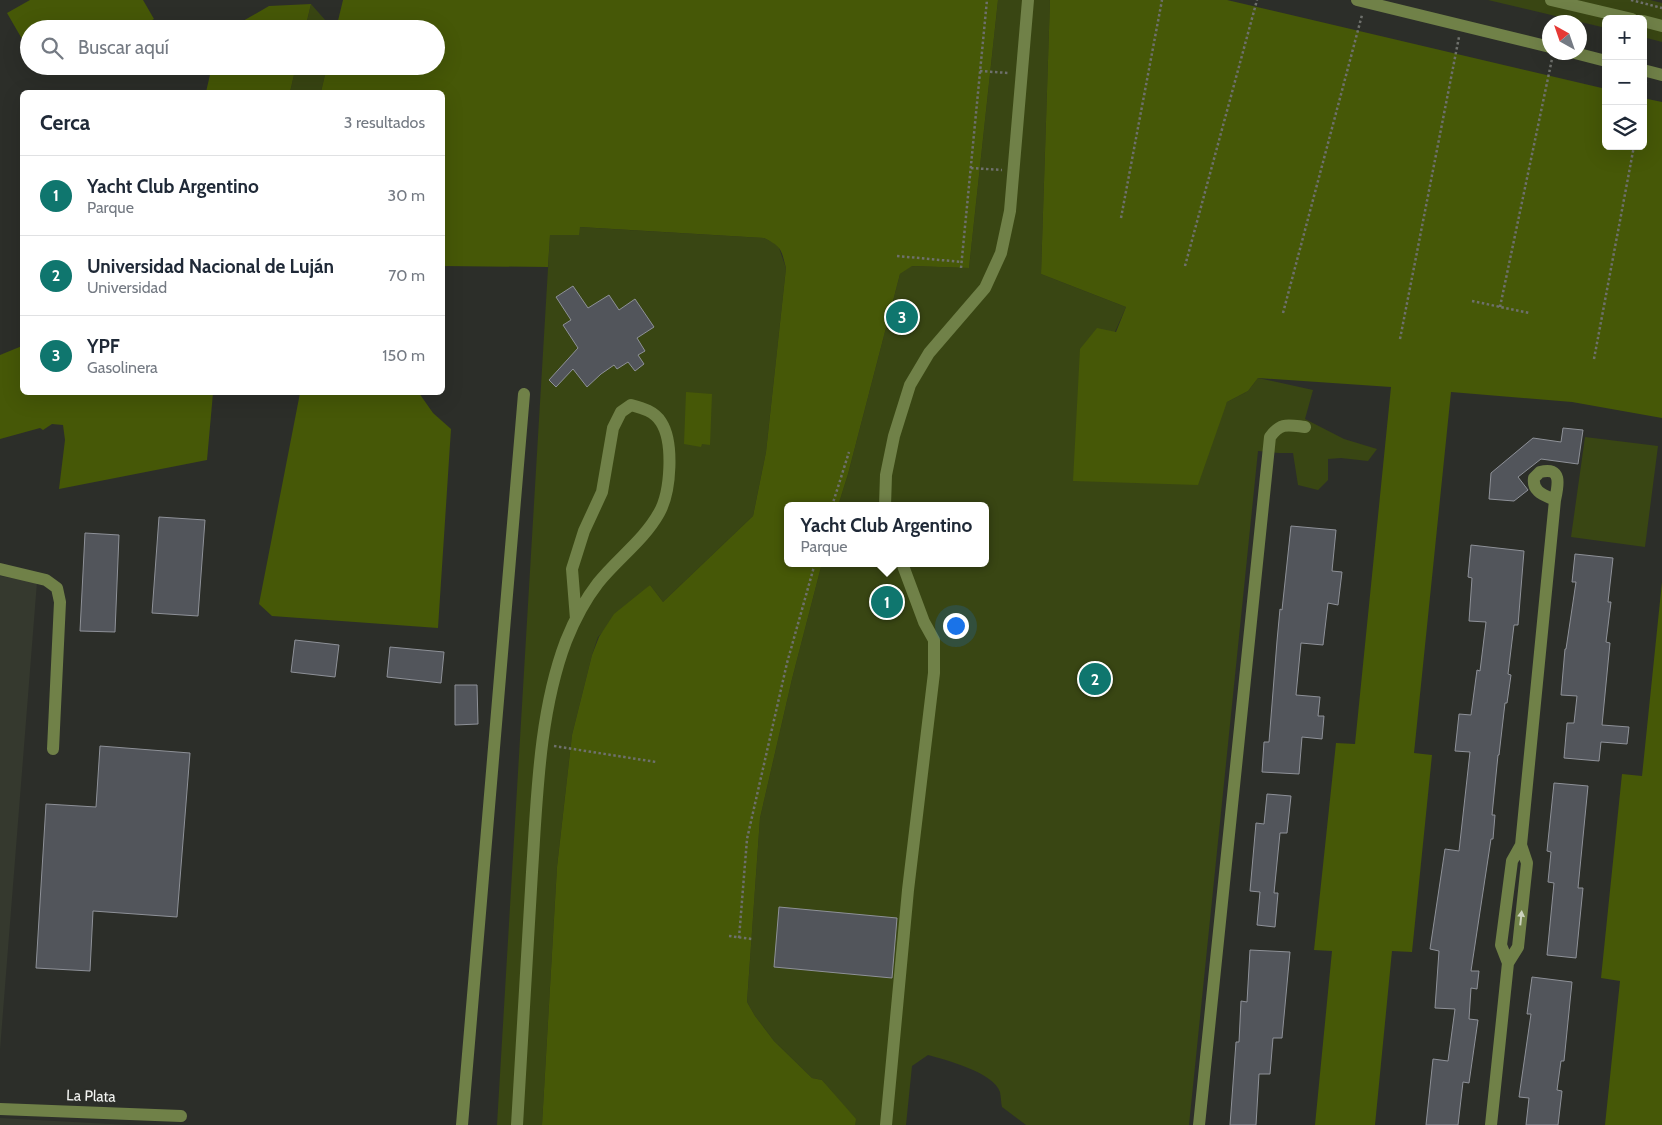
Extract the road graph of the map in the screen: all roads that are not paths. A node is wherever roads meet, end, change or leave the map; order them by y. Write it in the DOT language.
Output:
graph roads {
  1 [pos="1028,0"];
  2 [pos="1357,0"];
  3 [pos="1551,0"];
  4 [pos="1615,15"];
  5 [pos="1647,22"];
  6 [pos="1662,26"];
  7 [pos="1542,51"];
  8 [pos="1587,56"];
  9 [pos="1602,60"];
  10 [pos="1662,75"];
  11 [pos="1647,76"];
  12 [pos="524,394"];
  13 [pos="1305,427"];
  14 [pos="1555,500"];
  15 [pos="886,502"];
  16 [pos="903,567"];
  17 [pos="0,569"];
  18 [pos="576,619"];
  19 [pos="53,749"];
  20 [pos="0,1109"];
  21 [pos="181,1116"];
  22 [pos="80,1118"];
  23 [pos="462,1125"];
  24 [pos="517,1125"];
  25 [pos="886,1125"];
  26 [pos="1199,1125"];
  27 [pos="1491,1125"];
  1 -- 15 [label="street"];
  2 -- 7 [label="street"];
  3 -- 4 [label="street"];
  5 -- 6 [label="street"];
  8 -- 9 [label="street"];
  10 -- 11 [label="street"];
  12 -- 23 [label="street"];
  13 -- 26 [label="street"];
  14 -- 27 [label="street"];
  16 -- 25 [label="street"];
  17 -- 19 [label="street"];
  18 -- 18 [label="street"];
  18 -- 24 [label="street"];
  20 -- 22 [label="street, La Plata"];
  21 -- 22 [label="street, La Plata"];
}
